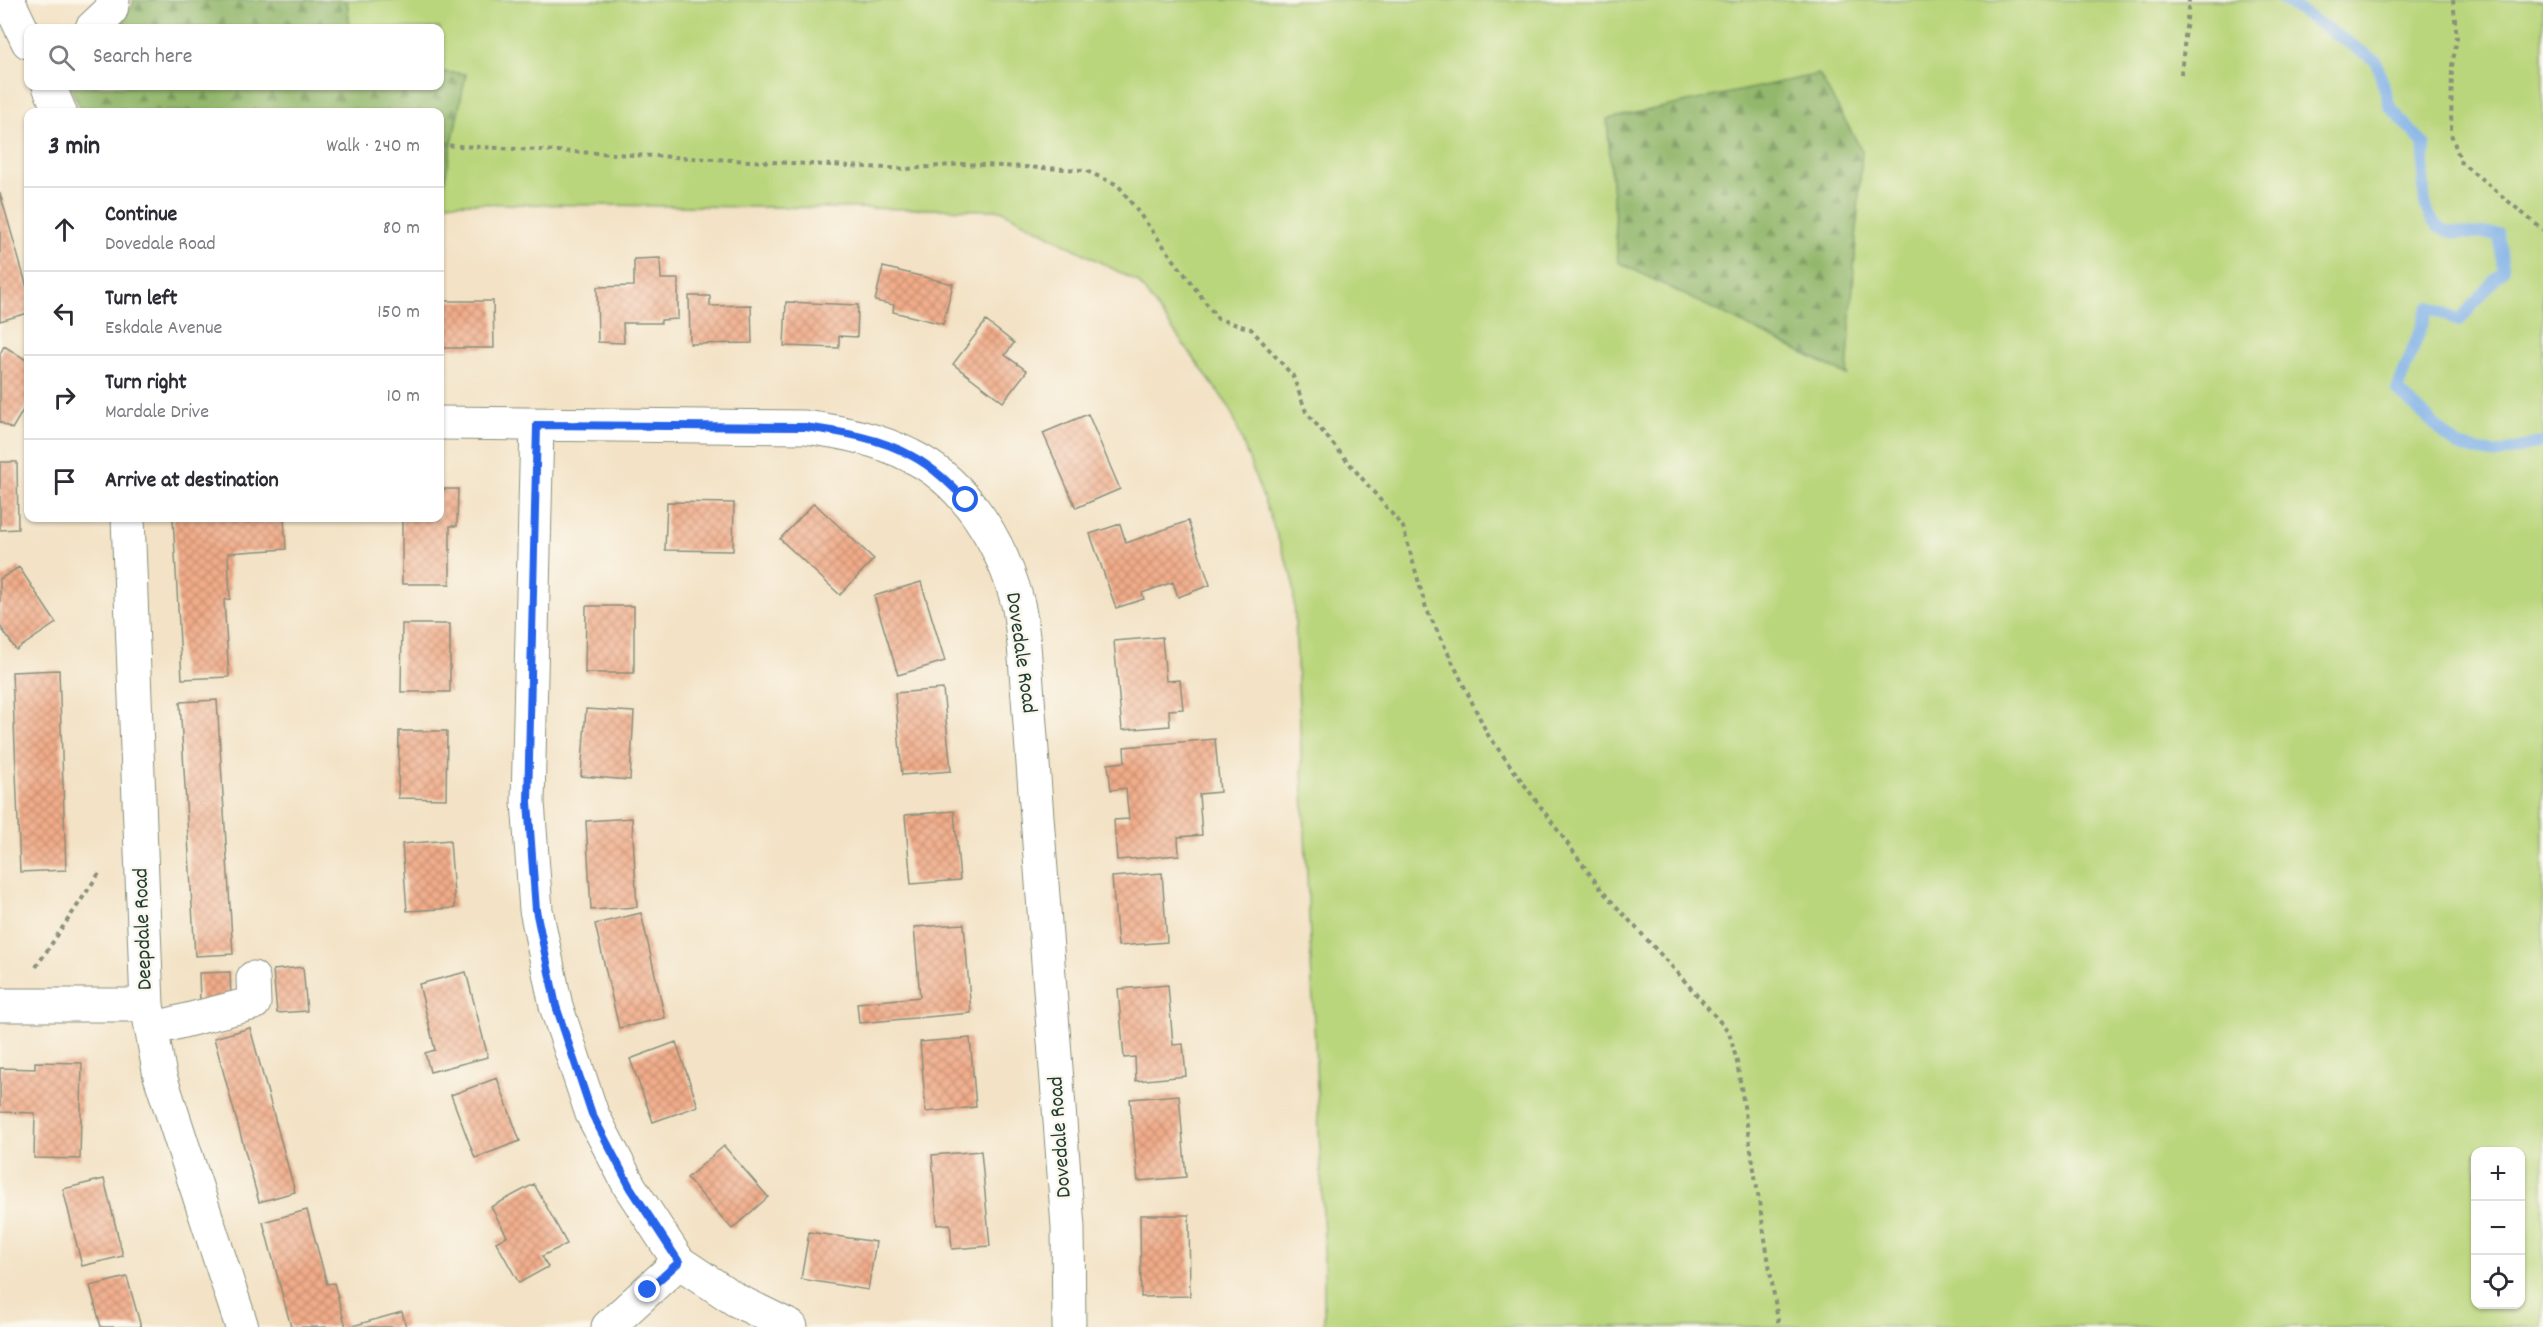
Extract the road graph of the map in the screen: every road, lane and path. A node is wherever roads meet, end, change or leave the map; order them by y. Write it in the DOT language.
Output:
graph roads {
  1 [pos="8,0"];
  2 [pos="113,0"];
  3 [pos="2189,0"];
  4 [pos="2453,0"];
  5 [pos="96,24"];
  6 [pos="24,34"];
  7 [pos="2181,74"];
  8 [pos="51,90"];
  9 [pos="58,108"];
  10 [pos="444,145"];
  11 [pos="2543,230"];
  12 [pos="444,423"];
  13 [pos="537,425"];
  14 [pos="128,522"];
  15 [pos="100,872"];
  16 [pos="253,978"];
  17 [pos="5,1005"];
  18 [pos="149,1017"];
  19 [pos="679,1262"];
  20 [pos="242,1327"];
  21 [pos="608,1327"];
  22 [pos="791,1327"];
  23 [pos="1069,1327"];
  24 [pos="1779,1327"];
  1 -- 6 [label="street"];
  2 -- 5 [label="street"];
  3 -- 7 [label="path"];
  4 -- 11 [label="path"];
  8 -- 9 [label="street"];
  10 -- 24 [label="path"];
  12 -- 13 [label="street, Dovedale Road"];
  13 -- 19 [label="street"];
  13 -- 23 [label="street, Dovedale Road"];
  14 -- 18 [label="street, Deepdale Road"];
  15 -- 17 [label="path"];
  16 -- 18 [label="street"];
  17 -- 18 [label="street"];
  18 -- 20 [label="street, Deepdale Road"];
  19 -- 21 [label="street"];
  19 -- 22 [label="street"];
}
